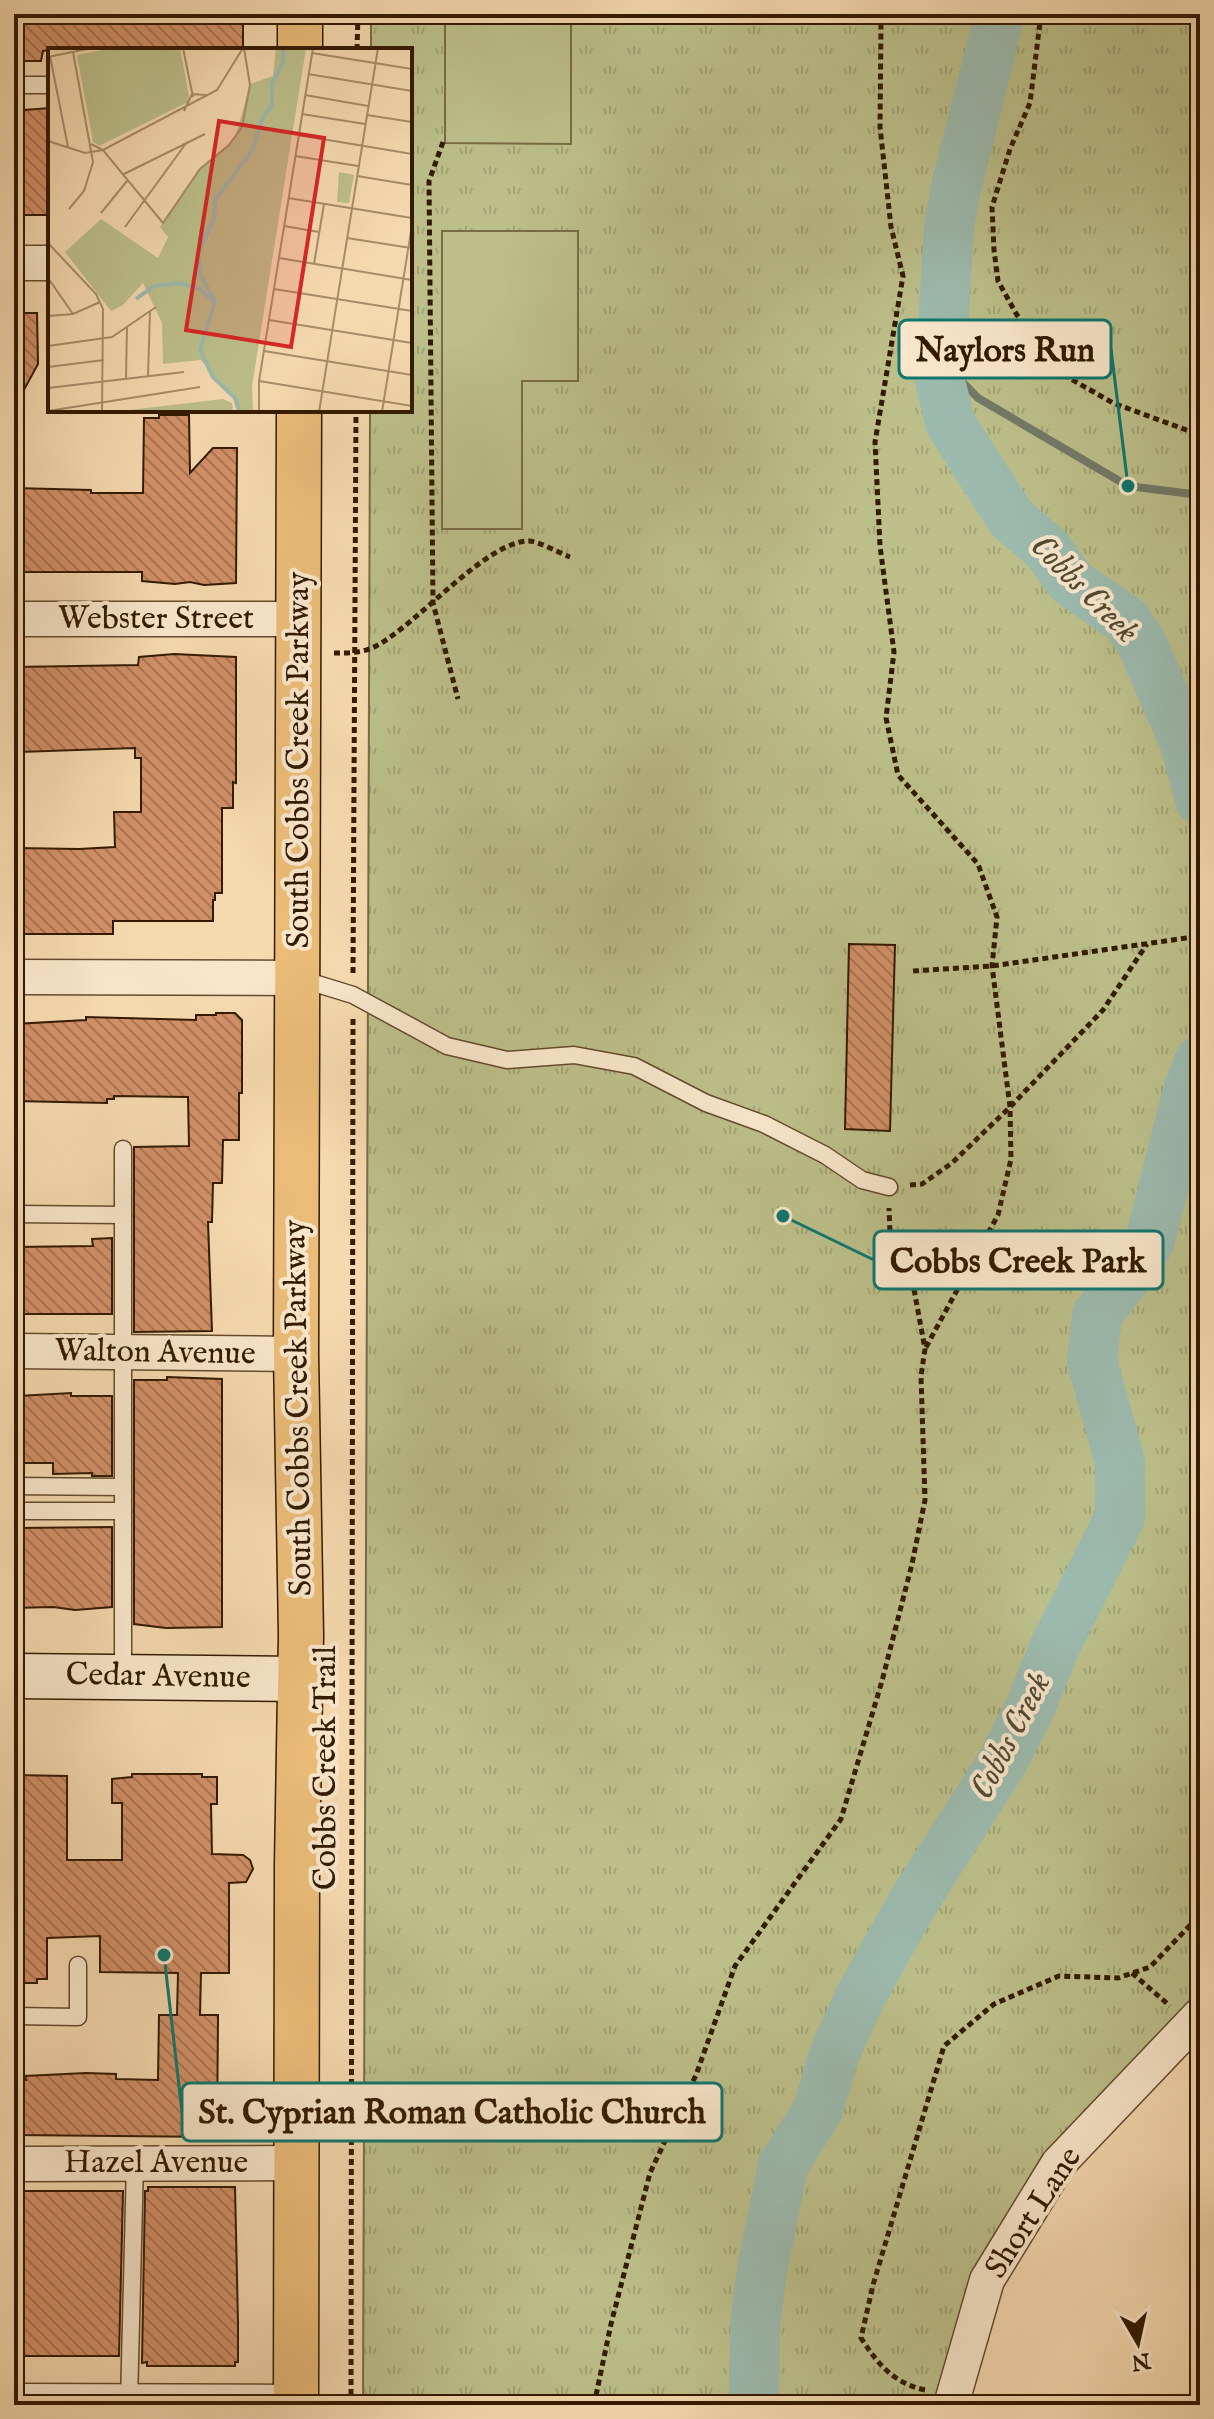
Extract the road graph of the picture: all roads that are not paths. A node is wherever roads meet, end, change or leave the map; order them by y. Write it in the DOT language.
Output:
graph roads {
  1 [pos="300,14"];
  2 [pos="300,48"];
  3 [pos="14,85"];
  4 [pos="48,85"];
  5 [pos="14,263"];
  6 [pos="48,263"];
  7 [pos="299,412"];
  8 [pos="14,619"];
  9 [pos="299,637"];
  10 [pos="14,977"];
  11 [pos="299,978"];
  12 [pos="123,1149"];
  13 [pos="889,1187"];
  14 [pos="14,1214"];
  15 [pos="123,1215"];
  16 [pos="14,1351"];
  17 [pos="122,1352"];
  18 [pos="296,1354"];
  19 [pos="14,1486"];
  20 [pos="123,1487"];
  21 [pos="14,1511"];
  22 [pos="123,1511"];
  23 [pos="14,1676"];
  24 [pos="123,1676"];
  25 [pos="301,1679"];
  26 [pos="78,1965"];
  27 [pos="14,2016"];
  28 [pos="1195,2020"];
  29 [pos="135,2163"];
  30 [pos="298,2163"];
  31 [pos="14,2164"];
  32 [pos="14,2401"];
  33 [pos="952,2401"];
  34 [pos="129,2402"];
  35 [pos="296,2403"];
  1 -- 2 [label="main road"];
  3 -- 4 [label="lane"];
  5 -- 6 [label="street"];
  7 -- 9 [label="main road, South Cobbs Creek Parkway"];
  8 -- 9 [label="street, Webster Street"];
  9 -- 11 [label="main road, South Cobbs Creek Parkway"];
  10 -- 11 [label="street"];
  11 -- 13 [label="lane"];
  11 -- 18 [label="main road, South Cobbs Creek Parkway"];
  12 -- 15 [label="lane"];
  14 -- 15 [label="lane"];
  15 -- 17 [label="lane"];
  16 -- 17 [label="street, Walton Avenue"];
  17 -- 18 [label="street, Walton Avenue"];
  17 -- 20 [label="lane"];
  18 -- 25 [label="main road, South Cobbs Creek Parkway"];
  19 -- 20 [label="lane"];
  20 -- 22 [label="lane"];
  21 -- 22 [label="lane"];
  22 -- 24 [label="lane"];
  23 -- 24 [label="street, Cedar Avenue"];
  24 -- 25 [label="street, Cedar Avenue"];
  25 -- 30 [label="main road, South Cobbs Creek Parkway"];
  26 -- 27 [label="lane"];
  28 -- 33 [label="street, Short Lane"];
  29 -- 30 [label="street, Hazel Avenue"];
  29 -- 31 [label="street, Hazel Avenue"];
  29 -- 34 [label="lane"];
  30 -- 35 [label="main road, South Cobbs Creek Parkway"];
  32 -- 34 [label="street"];
  34 -- 35 [label="street"];
}
